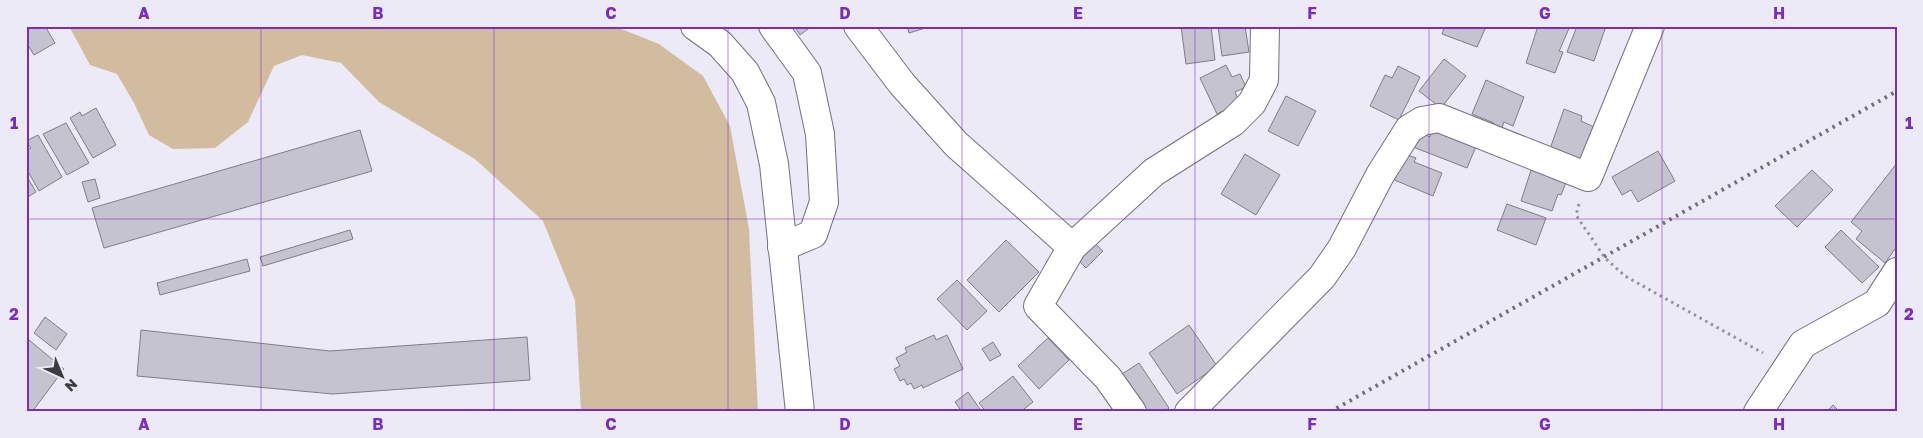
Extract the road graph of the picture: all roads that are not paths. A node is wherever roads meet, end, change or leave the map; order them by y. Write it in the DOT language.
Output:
graph roads {
  1 [pos="694,26"];
  2 [pos="773,26"];
  3 [pos="858,26"];
  4 [pos="1265,26"];
  5 [pos="1650,26"];
  6 [pos="782,247"];
  7 [pos="1072,247"];
  8 [pos="1897,272"];
  9 [pos="800,412"];
  10 [pos="1132,412"];
  11 [pos="1189,412"];
  12 [pos="1758,412"];
  1 -- 6 [label="street"];
  2 -- 6 [label="street"];
  3 -- 7 [label="street"];
  4 -- 7 [label="street"];
  5 -- 11 [label="street"];
  6 -- 9 [label="street"];
  7 -- 10 [label="street"];
  8 -- 12 [label="street"];
}
